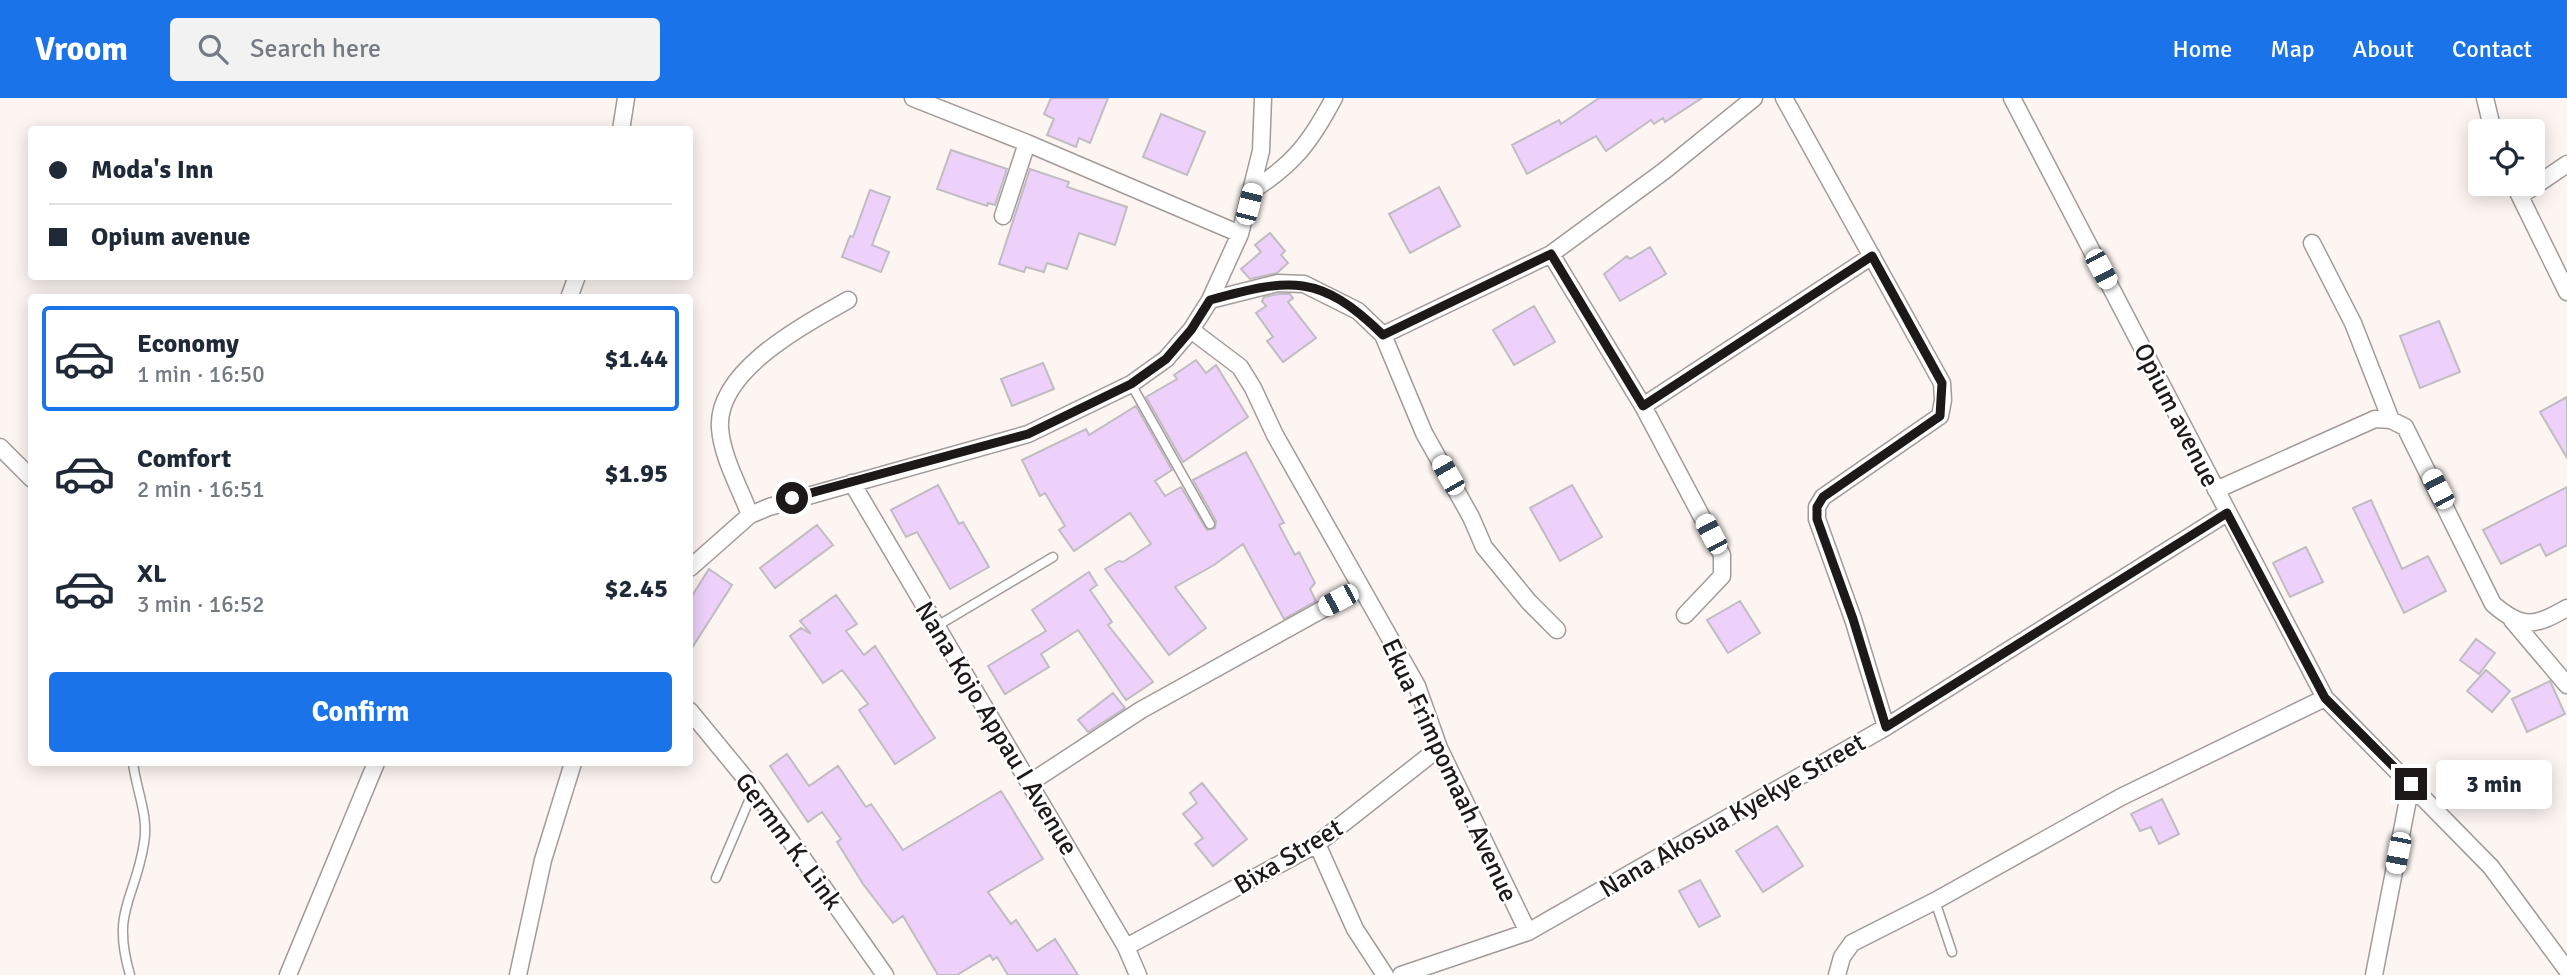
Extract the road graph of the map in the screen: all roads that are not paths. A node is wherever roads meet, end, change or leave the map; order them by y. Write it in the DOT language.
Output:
graph roads {
  1 [pos="626,98"];
  2 [pos="913,98"];
  3 [pos="1263,98"];
  4 [pos="1334,98"];
  5 [pos="1754,98"];
  6 [pos="1784,98"];
  7 [pos="2012,98"];
  8 [pos="2485,98"];
  9 [pos="2490,119"];
  10 [pos="622,126"];
  11 [pos="1027,143"];
  12 [pos="2567,164"];
  13 [pos="2545,175"];
  14 [pos="1253,190"];
  15 [pos="2520,196"];
  16 [pos="1003,216"];
  17 [pos="1240,234"];
  18 [pos="2312,243"];
  19 [pos="1551,254"];
  20 [pos="1872,256"];
  21 [pos="2567,292"];
  22 [pos="848,299"];
  23 [pos="1210,300"];
  24 [pos="1191,330"];
  25 [pos="1383,335"];
  26 [pos="1131,384"];
  27 [pos="1643,406"];
  28 [pos="2390,419"];
  29 [pos="0,447"];
  30 [pos="28,475"];
  31 [pos="852,483"];
  32 [pos="2216,490"];
  33 [pos="2227,513"];
  34 [pos="750,515"];
  35 [pos="1210,524"];
  36 [pos="1053,556"];
  37 [pos="693,565"];
  38 [pos="1361,588"];
  39 [pos="2567,608"];
  40 [pos="1685,615"];
  41 [pos="2512,620"];
  42 [pos="937,626"];
  43 [pos="1557,630"];
  44 [pos="2567,685"];
  45 [pos="2325,698"];
  46 [pos="693,715"];
  47 [pos="1886,727"];
  48 [pos="1439,748"];
  49 [pos="134,766"];
  50 [pos="375,766"];
  51 [pos="572,766"];
  52 [pos="1031,782"];
  53 [pos="2411,784"];
  54 [pos="754,789"];
  55 [pos="1317,844"];
  56 [pos="716,878"];
  57 [pos="1934,901"];
  58 [pos="1528,932"];
  59 [pos="1126,947"];
  60 [pos="1952,951"];
  61 [pos="2567,970"];
  62 [pos="130,975"];
  63 [pos="288,975"];
  64 [pos="518,975"];
  65 [pos="885,975"];
  66 [pos="1138,975"];
  67 [pos="1385,975"];
  68 [pos="1401,975"];
  69 [pos="1837,975"];
  70 [pos="2374,975"];
  1 -- 10 [label="street"];
  2 -- 11 [label="street"];
  3 -- 14 [label="street"];
  4 -- 14 [label="street"];
  5 -- 19 [label="street"];
  6 -- 20 [label="street"];
  7 -- 32 [label="street, Opium avenue"];
  8 -- 9 [label="street"];
  11 -- 16 [label="street"];
  11 -- 17 [label="street"];
  12 -- 13 [label="street"];
  14 -- 17 [label="street"];
  15 -- 21 [label="street"];
  17 -- 23 [label="street"];
  18 -- 28 [label="street"];
  19 -- 25 [label="street"];
  19 -- 27 [label="street"];
  20 -- 27 [label="street"];
  20 -- 47 [label="street"];
  22 -- 34 [label="street"];
  23 -- 24 [label="street"];
  23 -- 25 [label="street"];
  24 -- 26 [label="street"];
  24 -- 38 [label="street, Ekua Frimpomaah Avenue"];
  25 -- 43 [label="street"];
  26 -- 31 [label="street"];
  26 -- 35 [label="lane"];
  27 -- 40 [label="street"];
  28 -- 32 [label="street"];
  28 -- 41 [label="street"];
  29 -- 30 [label="street"];
  31 -- 34 [label="street"];
  31 -- 42 [label="street, Nana Kojo Appau I Avenue"];
  32 -- 33 [label="street, Opium avenue"];
  33 -- 45 [label="street, Opium avenue"];
  33 -- 47 [label="street, Nana Akosua Kyekye Street"];
  34 -- 37 [label="street"];
  36 -- 42 [label="lane"];
  38 -- 48 [label="street, Ekua Frimpomaah Avenue"];
  38 -- 52 [label="street"];
  39 -- 41 [label="street"];
  41 -- 44 [label="street"];
  42 -- 52 [label="street, Nana Kojo Appau I Avenue"];
  45 -- 53 [label="street, Opium avenue"];
  45 -- 57 [label="street"];
  46 -- 54 [label="street, Germm K. Link"];
  47 -- 58 [label="street, Nana Akosua Kyekye Street"];
  48 -- 55 [label="street, Bixa Street"];
  48 -- 58 [label="street, Ekua Frimpomaah Avenue"];
  49 -- 62 [label="lane"];
  50 -- 63 [label="street"];
  51 -- 64 [label="street"];
  52 -- 59 [label="street, Nana Kojo Appau I Avenue"];
  53 -- 61 [label="street, Opium avenue"];
  53 -- 70 [label="street"];
  54 -- 56 [label="lane"];
  54 -- 65 [label="street, Germm K. Link"];
  55 -- 59 [label="street, Bixa Street"];
  55 -- 67 [label="street"];
  57 -- 60 [label="lane"];
  57 -- 69 [label="street"];
  58 -- 68 [label="street, Nana Akosua Kyekye Street"];
  59 -- 66 [label="street, Nana Kojo Appau I Avenue"];
}
